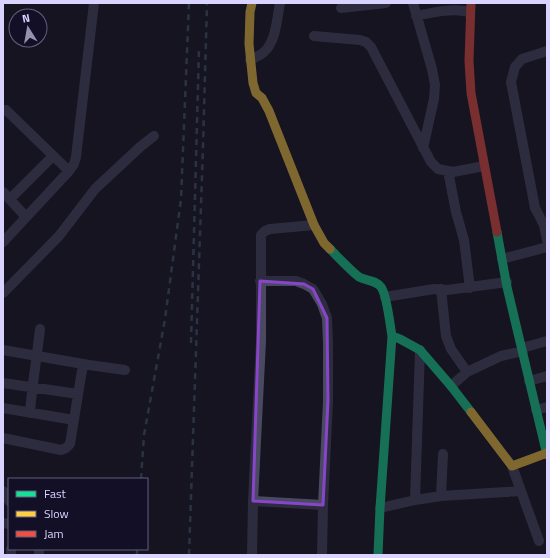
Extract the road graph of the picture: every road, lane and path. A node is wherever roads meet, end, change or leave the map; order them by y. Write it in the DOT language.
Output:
graph roads {
  1 [pos="94,3"];
  2 [pos="252,3"];
  3 [pos="280,3"];
  4 [pos="386,3"];
  5 [pos="413,3"];
  6 [pos="341,8"];
  7 [pos="471,8"];
  8 [pos="416,16"];
  9 [pos="314,36"];
  10 [pos="547,51"];
  11 [pos="250,60"];
  12 [pos="3,111"];
  13 [pos="154,136"];
  14 [pos="423,148"];
  15 [pos="53,156"];
  16 [pos="484,166"];
  17 [pos="69,171"];
  18 [pos="448,171"];
  19 [pos="7,196"];
  20 [pos="26,217"];
  21 [pos="314,225"];
  22 [pos="547,240"];
  23 [pos="3,242"];
  24 [pos="547,247"];
  25 [pos="502,259"];
  26 [pos="260,281"];
  27 [pos="507,282"];
  28 [pos="470,288"];
  29 [pos="441,289"];
  30 [pos="3,293"];
  31 [pos="385,297"];
  32 [pos="40,329"];
  33 [pos="392,336"];
  34 [pos="547,341"];
  35 [pos="3,350"];
  36 [pos="420,350"];
  37 [pos="522,350"];
  38 [pos="37,356"];
  39 [pos="83,364"];
  40 [pos="124,370"];
  41 [pos="467,372"];
  42 [pos="547,376"];
  43 [pos="530,381"];
  44 [pos="3,383"];
  45 [pos="451,386"];
  46 [pos="32,387"];
  47 [pos="78,394"];
  48 [pos="547,407"];
  49 [pos="3,408"];
  50 [pos="536,410"];
  51 [pos="30,413"];
  52 [pos="74,420"];
  53 [pos="3,438"];
  54 [pos="443,454"];
  55 [pos="547,454"];
  56 [pos="512,466"];
  57 [pos="521,491"];
  58 [pos="441,496"];
  59 [pos="415,500"];
  60 [pos="253,501"];
  61 [pos="323,505"];
  62 [pos="380,508"];
  63 [pos="539,541"];
  64 [pos="252,555"];
  65 [pos="322,555"];
  66 [pos="378,555"];
  1 -- 17 [label="street"];
  2 -- 11 [label="street"];
  3 -- 11 [label="street"];
  4 -- 6 [label="street"];
  5 -- 8 [label="street"];
  7 -- 8 [label="street"];
  7 -- 16 [label="street"];
  8 -- 14 [label="street"];
  9 -- 14 [label="street"];
  10 -- 22 [label="street"];
  11 -- 21 [label="street"];
  12 -- 15 [label="street"];
  13 -- 30 [label="street"];
  14 -- 18 [label="street"];
  15 -- 17 [label="street"];
  15 -- 19 [label="street"];
  16 -- 18 [label="street"];
  16 -- 25 [label="street"];
  17 -- 20 [label="street"];
  18 -- 28 [label="street"];
  19 -- 20 [label="street"];
  20 -- 23 [label="street"];
  21 -- 26 [label="street"];
  21 -- 31 [label="street"];
  24 -- 25 [label="street"];
  25 -- 27 [label="street"];
  26 -- 60 [label="street"];
  26 -- 61 [label="street"];
  27 -- 28 [label="street"];
  27 -- 37 [label="street"];
  28 -- 29 [label="street"];
  29 -- 31 [label="street"];
  29 -- 41 [label="street"];
  31 -- 33 [label="street"];
  32 -- 38 [label="street"];
  33 -- 36 [label="street"];
  33 -- 62 [label="street"];
  34 -- 37 [label="street"];
  35 -- 38 [label="street"];
  36 -- 45 [label="street"];
  36 -- 59 [label="street"];
  37 -- 41 [label="street"];
  37 -- 43 [label="street"];
  38 -- 39 [label="street"];
  38 -- 46 [label="street"];
  39 -- 40 [label="street"];
  39 -- 47 [label="street"];
  41 -- 45 [label="street"];
  42 -- 43 [label="street"];
  43 -- 50 [label="street"];
  44 -- 46 [label="street"];
  45 -- 56 [label="street"];
  46 -- 47 [label="street"];
  46 -- 51 [label="street"];
  47 -- 52 [label="street"];
  48 -- 50 [label="street"];
  49 -- 51 [label="street"];
  50 -- 55 [label="street"];
  51 -- 52 [label="street"];
  52 -- 53 [label="street"];
  54 -- 58 [label="street"];
  55 -- 56 [label="street"];
  56 -- 57 [label="street"];
  57 -- 58 [label="street"];
  57 -- 63 [label="street"];
  58 -- 59 [label="street"];
  59 -- 62 [label="street"];
  60 -- 61 [label="street"];
  60 -- 64 [label="street"];
  61 -- 65 [label="street"];
  62 -- 66 [label="street"];
}
